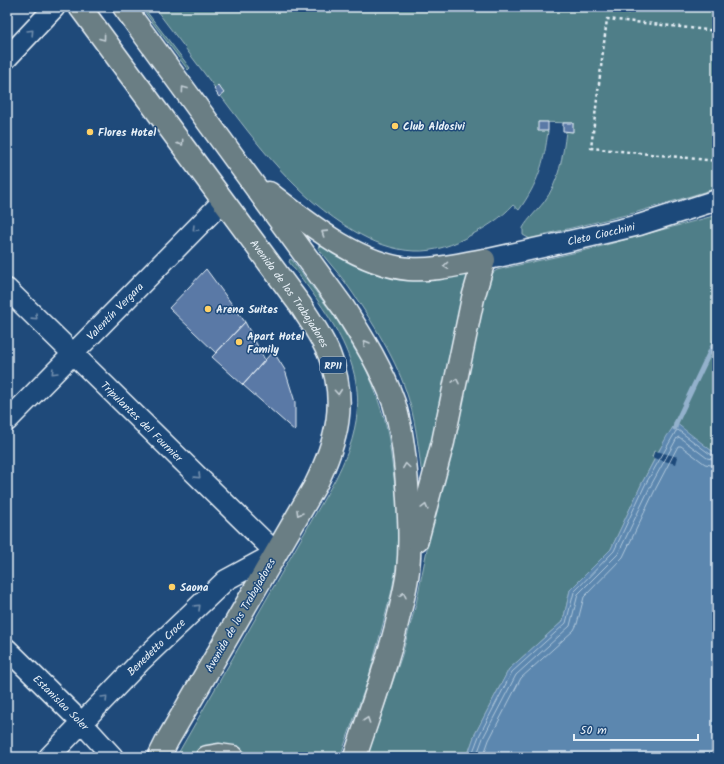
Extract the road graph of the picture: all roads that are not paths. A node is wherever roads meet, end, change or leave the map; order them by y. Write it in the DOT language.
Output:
graph roads {
  1 [pos="55,7"];
  2 [pos="80,7"];
  3 [pos="124,7"];
  4 [pos="7,58"];
  5 [pos="248,177"];
  6 [pos="717,200"];
  7 [pos="222,202"];
  8 [pos="484,260"];
  9 [pos="7,290"];
  10 [pos="72,353"];
  11 [pos="7,421"];
  12 [pos="276,553"];
  13 [pos="408,572"];
  14 [pos="7,649"];
  15 [pos="82,723"];
  16 [pos="49,757"];
  17 [pos="113,757"];
  18 [pos="159,757"];
  19 [pos="207,757"];
  20 [pos="233,757"];
  21 [pos="355,757"];
  4 -- 1 [label="street, one-way"];
  2 -- 7 [label="main road, Avenida de los Trabajadores / RP11, one-way"];
  5 -- 3 [label="main road, one-way"];
  8 -- 5 [label="main road, one-way"];
  13 -- 5 [label="main road, one-way"];
  6 -- 8 [label="street, Cleto Ciocchini"];
  7 -- 10 [label="street, Valentín Vergara, one-way"];
  7 -- 12 [label="main road, Avenida de los Trabajadores / RP11, one-way"];
  13 -- 8 [label="main road, one-way"];
  9 -- 10 [label="street, Tripulantes del Fournier, one-way"];
  10 -- 11 [label="street, Valentín Vergara, one-way"];
  10 -- 12 [label="street, Tripulantes del Fournier, one-way"];
  15 -- 12 [label="street, Benedetto Croce, one-way"];
  12 -- 18 [label="main road, Avenida de los Trabajadores / RP11"];
  21 -- 13 [label="main road, one-way"];
  14 -- 15 [label="street, Estanislao Soler"];
  15 -- 16 [label="street, Benedetto Croce"];
  15 -- 17 [label="street, Estanislao Soler"];
  19 -- 20 [label="main road"];
}
